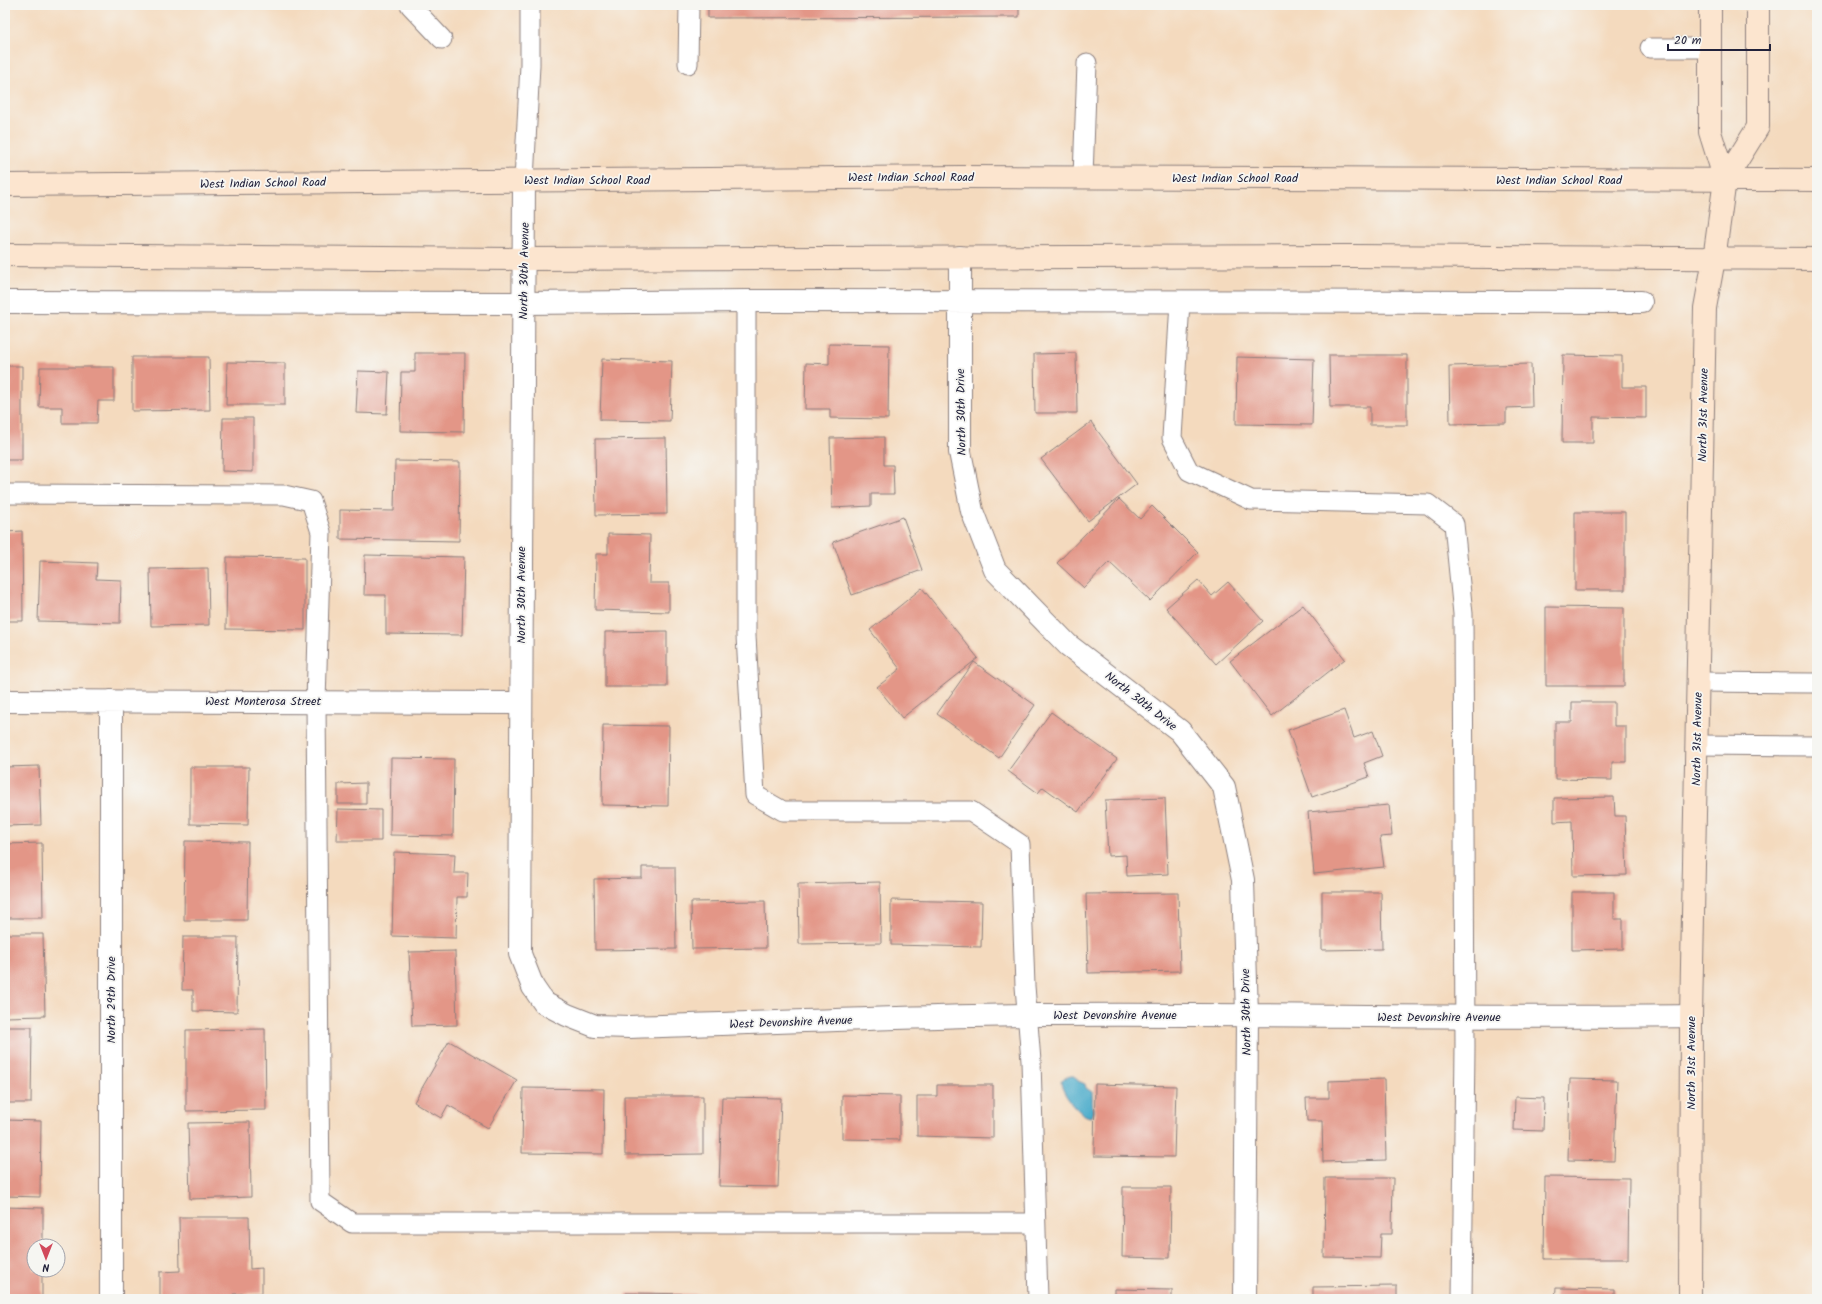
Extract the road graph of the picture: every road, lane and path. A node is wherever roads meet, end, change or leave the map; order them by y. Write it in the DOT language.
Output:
graph roads {
  1 [pos="410,5"];
  2 [pos="530,5"];
  3 [pos="689,5"];
  4 [pos="1710,5"];
  5 [pos="1758,5"];
  6 [pos="442,39"];
  7 [pos="1650,48"];
  8 [pos="1710,48"];
  9 [pos="1087,63"];
  10 [pos="688,64"];
  11 [pos="1083,177"];
  12 [pos="524,180"];
  13 [pos="1725,180"];
  14 [pos="1817,180"];
  15 [pos="5,185"];
  16 [pos="5,255"];
  17 [pos="960,257"];
  18 [pos="524,259"];
  19 [pos="1714,259"];
  20 [pos="1817,259"];
  21 [pos="746,301"];
  22 [pos="5,302"];
  23 [pos="960,302"];
  24 [pos="1180,302"];
  25 [pos="1642,302"];
  26 [pos="523,303"];
  27 [pos="5,494"];
  28 [pos="1698,682"];
  29 [pos="1817,683"];
  30 [pos="5,701"];
  31 [pos="111,701"];
  32 [pos="316,702"];
  33 [pos="520,703"];
  34 [pos="1697,745"];
  35 [pos="1817,746"];
  36 [pos="544,1003"];
  37 [pos="1027,1015"];
  38 [pos="1247,1015"];
  39 [pos="1691,1016"];
  40 [pos="1465,1018"];
  41 [pos="1036,1223"];
  42 [pos="111,1299"];
  43 [pos="1038,1299"];
  44 [pos="1245,1299"];
  45 [pos="1462,1299"];
  46 [pos="1690,1299"];
  1 -- 6 [label="lane"];
  2 -- 12 [label="lane"];
  3 -- 10 [label="lane"];
  4 -- 8 [label="main road, North 31st Avenue"];
  5 -- 13 [label="main road, North 31st Avenue"];
  7 -- 8 [label="lane"];
  8 -- 13 [label="main road, North 31st Avenue"];
  9 -- 11 [label="lane"];
  11 -- 12 [label="main road, West Indian School Road"];
  11 -- 13 [label="main road, West Indian School Road"];
  12 -- 15 [label="main road, West Indian School Road"];
  12 -- 18 [label="street, North 30th Avenue"];
  13 -- 14 [label="main road, West Indian School Road"];
  13 -- 19 [label="main road, North 31st Avenue"];
  16 -- 18 [label="main road"];
  17 -- 18 [label="main road"];
  17 -- 19 [label="main road"];
  17 -- 23 [label="street, North 30th Drive"];
  18 -- 26 [label="street, North 30th Avenue"];
  19 -- 20 [label="main road"];
  19 -- 28 [label="main road, North 31st Avenue"];
  21 -- 23 [label="street"];
  21 -- 26 [label="street"];
  21 -- 37 [label="lane"];
  22 -- 26 [label="street"];
  23 -- 24 [label="street"];
  23 -- 38 [label="street, North 30th Drive"];
  24 -- 25 [label="street"];
  24 -- 40 [label="lane"];
  26 -- 33 [label="street, North 30th Avenue"];
  27 -- 32 [label="lane"];
  28 -- 29 [label="lane"];
  28 -- 34 [label="main road, North 31st Avenue"];
  30 -- 31 [label="street, West Monterosa Street"];
  31 -- 32 [label="street, West Monterosa Street"];
  31 -- 42 [label="street, North 29th Drive"];
  32 -- 33 [label="street, West Monterosa Street"];
  32 -- 41 [label="lane"];
  33 -- 36 [label="street, North 30th Avenue"];
  34 -- 35 [label="lane"];
  34 -- 39 [label="main road, North 31st Avenue"];
  36 -- 37 [label="street, West Devonshire Avenue"];
  37 -- 38 [label="street, West Devonshire Avenue"];
  37 -- 41 [label="lane"];
  38 -- 40 [label="street, West Devonshire Avenue"];
  38 -- 44 [label="street, North 30th Drive"];
  39 -- 40 [label="street, West Devonshire Avenue"];
  39 -- 46 [label="main road, North 31st Avenue"];
  40 -- 45 [label="lane"];
  41 -- 43 [label="lane"];
}
